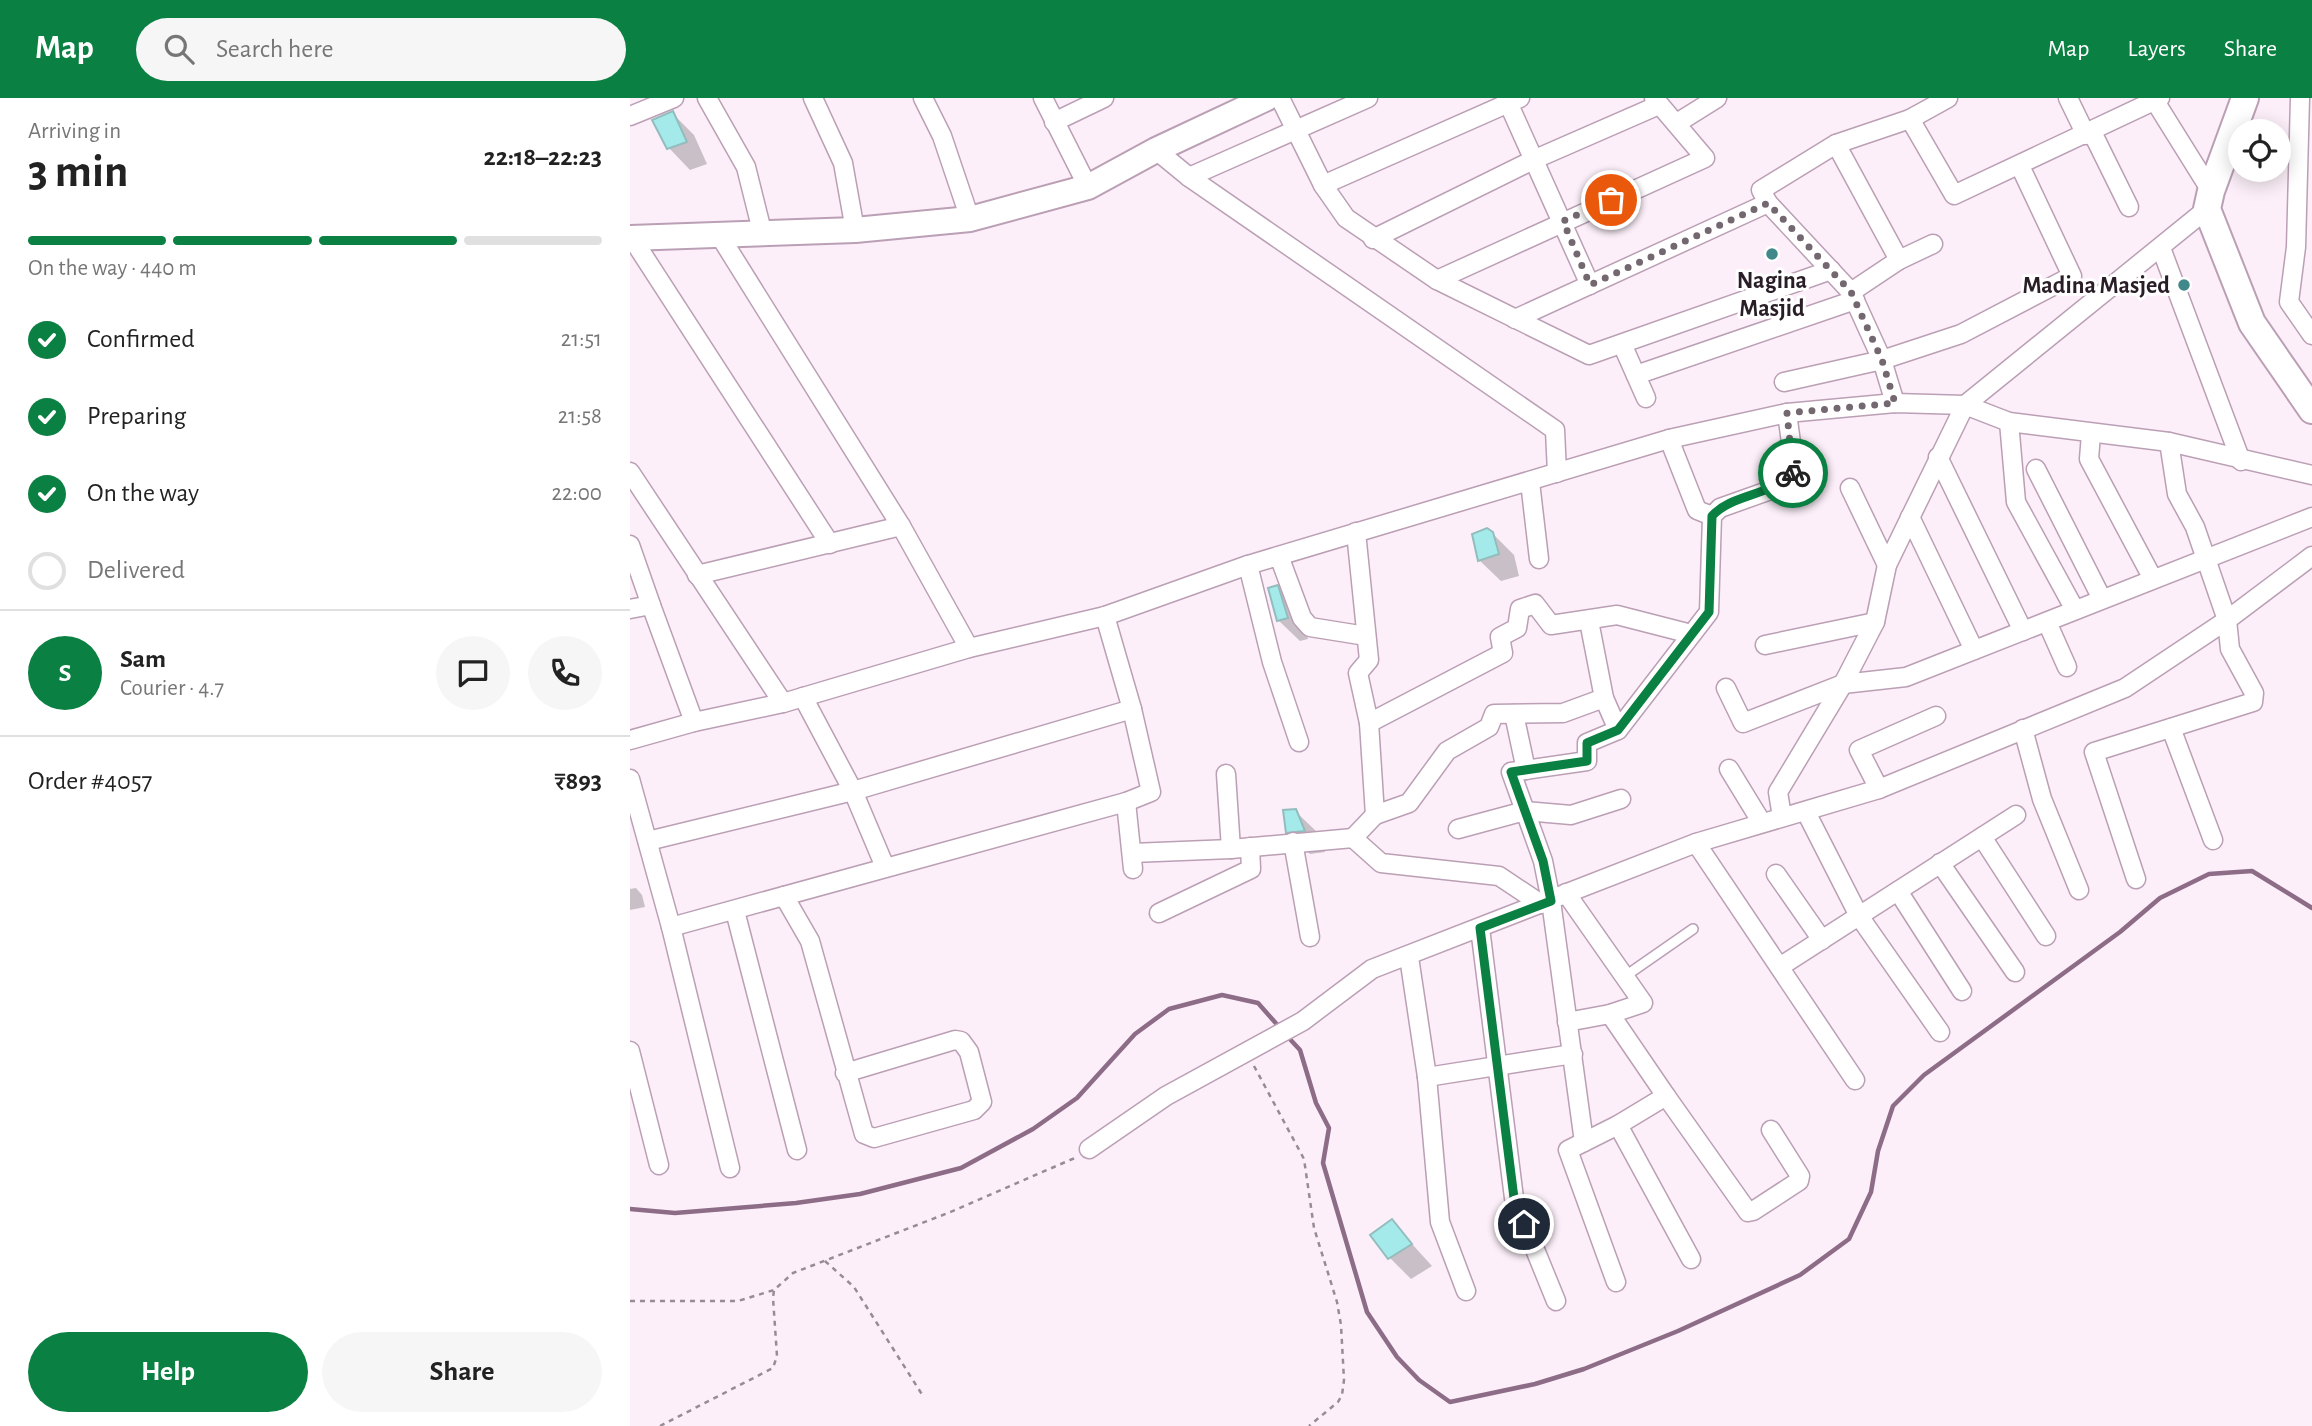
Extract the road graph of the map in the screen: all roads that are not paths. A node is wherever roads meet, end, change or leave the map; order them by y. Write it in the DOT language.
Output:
graph roads {
  1 [pos="674,98"];
  2 [pos="707,98"];
  3 [pos="813,98"];
  4 [pos="923,98"];
  5 [pos="1043,98"];
  6 [pos="1104,98"];
  7 [pos="1267,98"];
  8 [pos="1280,98"];
  9 [pos="1368,98"];
  10 [pos="1717,98"];
  11 [pos="1948,98"];
  12 [pos="2068,98"];
  13 [pos="2245,98"];
  14 [pos="2300,98"];
  15 [pos="2156,99"];
  16 [pos="1511,100"];
  17 [pos="1657,102"];
  18 [pos="630,116"];
  19 [pos="1910,119"];
  20 [pos="1054,122"];
  21 [pos="1676,122"];
  22 [pos="1297,130"];
  23 [pos="2089,133"];
  24 [pos="1836,144"];
  25 [pos="1156,150"];
  26 [pos="1533,160"];
  27 [pos="2020,166"];
  28 [pos="1189,177"];
  29 [pos="1323,185"];
  30 [pos="1088,187"];
  31 [pos="2209,200"];
  32 [pos="1768,203"];
  33 [pos="2129,207"];
  34 [pos="970,219"];
  35 [pos="1563,221"];
  36 [pos="2312,226"];
  37 [pos="855,230"];
  38 [pos="762,231"];
  39 [pos="718,233"];
  40 [pos="631,238"];
  41 [pos="1373,239"];
  42 [pos="1933,244"];
  43 [pos="2296,247"];
  44 [pos="2161,248"];
  45 [pos="1899,260"];
  46 [pos="1831,270"];
  47 [pos="1437,280"];
  48 [pos="1590,285"];
  49 [pos="1853,296"];
  50 [pos="1515,319"];
  51 [pos="2312,335"];
  52 [pos="1622,344"];
  53 [pos="1882,360"];
  54 [pos="1636,375"];
  55 [pos="1784,382"];
  56 [pos="1646,398"];
  57 [pos="1895,403"];
  58 [pos="1965,405"];
  59 [pos="2312,410"];
  60 [pos="1787,413"];
  61 [pos="2009,422"];
  62 [pos="2091,433"];
  63 [pos="1669,439"];
  64 [pos="2169,442"];
  65 [pos="1938,457"];
  66 [pos="2241,461"];
  67 [pos="2036,469"];
  68 [pos="630,472"];
  69 [pos="1557,473"];
  70 [pos="2312,475"];
  71 [pos="1530,482"];
  72 [pos="1850,488"];
  73 [pos="636,493"];
  74 [pos="1712,516"];
  75 [pos="1910,517"];
  76 [pos="2312,517"];
  77 [pos="901,526"];
  78 [pos="1356,532"];
  79 [pos="830,544"];
  80 [pos="630,545"];
  81 [pos="1279,556"];
  82 [pos="2312,556"];
  83 [pos="1539,559"];
  84 [pos="2204,559"];
  85 [pos="1248,565"];
  86 [pos="1887,565"];
  87 [pos="698,575"];
  88 [pos="2153,579"];
  89 [pos="2102,599"];
  90 [pos="651,605"];
  91 [pos="630,609"];
  92 [pos="2075,610"];
  93 [pos="1105,616"];
  94 [pos="2227,620"];
  95 [pos="1588,621"];
  96 [pos="1875,622"];
  97 [pos="2047,622"];
  98 [pos="2023,631"];
  99 [pos="1691,634"];
  100 [pos="1366,636"];
  101 [pos="1765,645"];
  102 [pos="969,648"];
  103 [pos="1974,650"];
  104 [pos="2067,667"];
  105 [pos="1843,684"];
  106 [pos="1726,688"];
  107 [pos="803,697"];
  108 [pos="1604,698"];
  109 [pos="783,703"];
  110 [pos="1132,709"];
  111 [pos="1514,714"];
  112 [pos="1937,716"];
  113 [pos="694,722"];
  114 [pos="1368,723"];
  115 [pos="2171,728"];
  116 [pos="2023,729"];
  117 [pos="1618,730"];
  118 [pos="630,740"];
  119 [pos="1299,741"];
  120 [pos="1729,769"];
  121 [pos="1526,770"];
  122 [pos="1226,774"];
  123 [pos="630,779"];
  124 [pos="1879,789"];
  125 [pos="853,791"];
  126 [pos="1621,799"];
  127 [pos="1126,802"];
  128 [pos="1525,811"];
  129 [pos="1806,812"];
  130 [pos="1375,815"];
  131 [pos="2016,815"];
  132 [pos="1782,817"];
  133 [pos="1762,823"];
  134 [pos="1458,829"];
  135 [pos="1982,837"];
  136 [pos="1353,838"];
  137 [pos="2213,840"];
  138 [pos="648,841"];
  139 [pos="1293,842"];
  140 [pos="1696,843"];
  141 [pos="1250,847"];
  142 [pos="1231,849"];
  143 [pos="1940,863"];
  144 [pos="886,867"];
  145 [pos="1776,874"];
  146 [pos="2136,879"];
  147 [pos="2079,890"];
  148 [pos="1898,891"];
  149 [pos="784,896"];
  150 [pos="1553,899"];
  151 [pos="735,911"];
  152 [pos="1159,913"];
  153 [pos="1859,916"];
  154 [pos="671,926"];
  155 [pos="1480,928"];
  156 [pos="1693,929"];
  157 [pos="2046,936"];
  158 [pos="1310,937"];
  159 [pos="1822,940"];
  160 [pos="1409,957"];
  161 [pos="1781,966"];
  162 [pos="2015,972"];
  163 [pos="1624,977"];
  164 [pos="1962,991"];
  165 [pos="1610,1014"];
  166 [pos="1567,1022"];
  167 [pos="1940,1032"];
  168 [pos="630,1051"];
  169 [pos="1573,1054"];
  170 [pos="1499,1068"];
  171 [pos="845,1073"];
  172 [pos="1427,1077"];
  173 [pos="1855,1080"];
  174 [pos="1666,1096"];
  175 [pos="1618,1125"];
  176 [pos="1771,1130"];
  177 [pos="1584,1142"];
  178 [pos="1089,1149"];
  179 [pos="797,1150"];
  180 [pos="659,1165"];
  181 [pos="730,1168"];
  182 [pos="1691,1259"];
  183 [pos="1616,1282"];
  184 [pos="1466,1291"];
  185 [pos="1556,1301"];
  1 -- 18 [label="street"];
  2 -- 38 [label="street"];
  3 -- 37 [label="street"];
  4 -- 34 [label="street"];
  5 -- 20 [label="street"];
  6 -- 20 [label="street"];
  7 -- 25 [label="main road"];
  8 -- 22 [label="street"];
  9 -- 22 [label="street"];
  10 -- 21 [label="street"];
  11 -- 19 [label="street"];
  12 -- 23 [label="street"];
  13 -- 31 [label="main road"];
  14 -- 43 [label="street"];
  15 -- 23 [label="street"];
  15 -- 31 [label="street"];
  16 -- 26 [label="street"];
  16 -- 29 [label="street"];
  17 -- 21 [label="street"];
  17 -- 26 [label="street"];
  19 -- 24 [label="street"];
  19 -- 27 [label="street"];
  20 -- 30 [label="street"];
  21 -- 35 [label="street"];
  22 -- 28 [label="street"];
  22 -- 29 [label="street"];
  23 -- 27 [label="street"];
  23 -- 33 [label="street"];
  24 -- 32 [label="street"];
  24 -- 45 [label="street"];
  25 -- 28 [label="street"];
  25 -- 30 [label="main road"];
  26 -- 35 [label="street"];
  26 -- 41 [label="street"];
  27 -- 53 [label="street"];
  28 -- 69 [label="street"];
  29 -- 41 [label="street"];
  30 -- 34 [label="main road"];
  31 -- 44 [label="street"];
  31 -- 59 [label="main road"];
  32 -- 46 [label="street"];
  32 -- 48 [label="street"];
  34 -- 37 [label="main road"];
  35 -- 47 [label="street"];
  35 -- 48 [label="street"];
  36 -- 43 [label="street"];
  37 -- 38 [label="main road"];
  38 -- 39 [label="main road"];
  39 -- 40 [label="main road"];
  39 -- 77 [label="street"];
  40 -- 79 [label="street"];
  41 -- 47 [label="street"];
  42 -- 45 [label="street"];
  43 -- 51 [label="street"];
  44 -- 58 [label="street"];
  44 -- 66 [label="street"];
  45 -- 49 [label="street"];
  46 -- 49 [label="street"];
  46 -- 52 [label="street"];
  47 -- 50 [label="street"];
  48 -- 50 [label="street"];
  49 -- 53 [label="street"];
  49 -- 54 [label="street"];
  50 -- 52 [label="street"];
  52 -- 54 [label="street"];
  53 -- 55 [label="street"];
  53 -- 57 [label="street"];
  54 -- 56 [label="street"];
  57 -- 58 [label="street"];
  57 -- 60 [label="street"];
  58 -- 61 [label="street"];
  58 -- 65 [label="street"];
  60 -- 63 [label="street"];
  60 -- 74 [label="street"];
  61 -- 62 [label="street"];
  61 -- 92 [label="street"];
  62 -- 64 [label="street"];
  62 -- 88 [label="street"];
  63 -- 69 [label="street"];
  63 -- 74 [label="street"];
  64 -- 66 [label="street"];
  64 -- 84 [label="street"];
  65 -- 75 [label="street"];
  65 -- 98 [label="street"];
  66 -- 70 [label="street"];
  67 -- 89 [label="street"];
  68 -- 73 [label="street"];
  69 -- 71 [label="street"];
  71 -- 78 [label="street"];
  71 -- 83 [label="street"];
  72 -- 86 [label="street"];
  73 -- 87 [label="street"];
  74 -- 99 [label="street"];
  75 -- 86 [label="street"];
  75 -- 103 [label="street"];
  76 -- 84 [label="street"];
  77 -- 79 [label="street"];
  77 -- 102 [label="street"];
  78 -- 81 [label="street"];
  78 -- 100 [label="street"];
  79 -- 87 [label="street"];
  80 -- 90 [label="street"];
  81 -- 85 [label="street"];
  81 -- 100 [label="street"];
  82 -- 94 [label="street"];
  84 -- 88 [label="street"];
  84 -- 94 [label="street"];
  85 -- 93 [label="street"];
  85 -- 119 [label="street"];
  86 -- 96 [label="street"];
  87 -- 109 [label="street"];
  88 -- 89 [label="street"];
  89 -- 92 [label="street"];
  90 -- 91 [label="street"];
  90 -- 113 [label="street"];
  92 -- 97 [label="street"];
  93 -- 102 [label="street"];
  93 -- 110 [label="street"];
  94 -- 115 [label="street"];
  94 -- 116 [label="street"];
  95 -- 99 [label="street"];
  95 -- 108 [label="street"];
  95 -- 114 [label="street"];
  96 -- 101 [label="street"];
  96 -- 105 [label="street"];
  97 -- 98 [label="street"];
  97 -- 104 [label="street"];
  98 -- 103 [label="street"];
  99 -- 117 [label="street"];
  100 -- 114 [label="street"];
  102 -- 107 [label="street"];
  103 -- 105 [label="street"];
  105 -- 106 [label="street"];
  105 -- 132 [label="street"];
  107 -- 109 [label="street"];
  107 -- 125 [label="street"];
  108 -- 111 [label="street"];
  108 -- 117 [label="street"];
  109 -- 113 [label="street"];
  110 -- 125 [label="street"];
  110 -- 127 [label="street"];
  111 -- 121 [label="street"];
  111 -- 130 [label="street"];
  112 -- 124 [label="street"];
  113 -- 118 [label="street"];
  114 -- 130 [label="street"];
  115 -- 137 [label="street"];
  115 -- 146 [label="street"];
  116 -- 124 [label="street"];
  116 -- 147 [label="street"];
  117 -- 121 [label="street"];
  120 -- 133 [label="street"];
  121 -- 128 [label="street"];
  122 -- 142 [label="street"];
  123 -- 138 [label="street"];
  124 -- 129 [label="street"];
  125 -- 138 [label="street"];
  125 -- 144 [label="street"];
  126 -- 128 [label="street"];
  127 -- 142 [label="street"];
  127 -- 144 [label="street"];
  128 -- 134 [label="street"];
  128 -- 150 [label="street"];
  129 -- 132 [label="street"];
  129 -- 153 [label="street"];
  130 -- 136 [label="street"];
  131 -- 135 [label="street"];
  132 -- 133 [label="street"];
  133 -- 140 [label="street"];
  135 -- 143 [label="street"];
  135 -- 157 [label="street"];
  136 -- 139 [label="street"];
  136 -- 150 [label="street"];
  138 -- 154 [label="street"];
  139 -- 141 [label="street"];
  139 -- 158 [label="street"];
  140 -- 150 [label="street"];
  140 -- 161 [label="street"];
  141 -- 142 [label="street"];
  141 -- 152 [label="street"];
  143 -- 148 [label="street"];
  143 -- 162 [label="street"];
  144 -- 149 [label="street"];
  145 -- 159 [label="street"];
  148 -- 153 [label="street"];
  148 -- 164 [label="street"];
  149 -- 151 [label="street"];
  149 -- 171 [label="street"];
  150 -- 155 [label="street"];
  150 -- 163 [label="street"];
  150 -- 166 [label="street"];
  151 -- 154 [label="street"];
  151 -- 179 [label="street"];
  153 -- 159 [label="street"];
  153 -- 167 [label="street"];
  154 -- 181 [label="street"];
  155 -- 160 [label="street"];
  155 -- 170 [label="street"];
  156 -- 163 [label="lane"];
  159 -- 161 [label="street"];
  160 -- 172 [label="street"];
  160 -- 178 [label="street"];
  161 -- 173 [label="street"];
  163 -- 165 [label="street"];
  165 -- 166 [label="street"];
  165 -- 174 [label="street"];
  166 -- 169 [label="street"];
  168 -- 180 [label="street"];
  169 -- 170 [label="street"];
  169 -- 177 [label="street"];
  170 -- 172 [label="street"];
  170 -- 185 [label="street"];
  171 -- 171 [label="street"];
  172 -- 184 [label="street"];
  174 -- 175 [label="street"];
  174 -- 176 [label="street"];
  175 -- 177 [label="street"];
  175 -- 182 [label="street"];
  177 -- 183 [label="street"];
}
